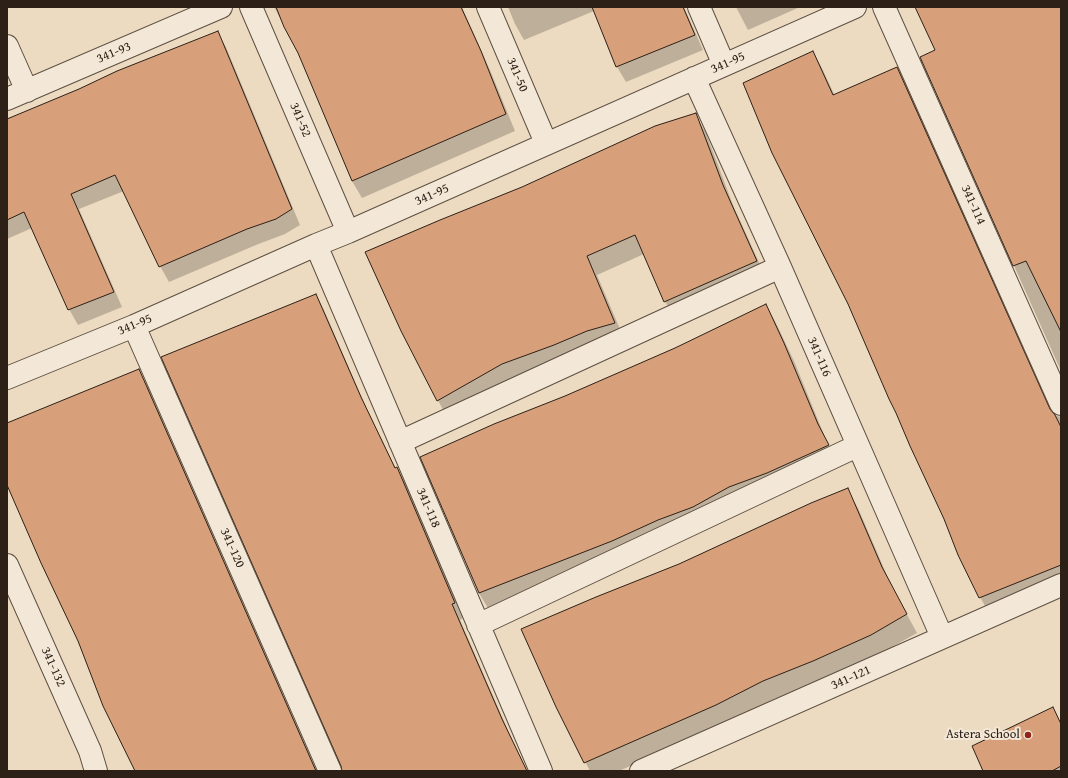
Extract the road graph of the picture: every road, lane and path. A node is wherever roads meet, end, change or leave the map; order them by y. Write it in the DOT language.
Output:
graph roads {
  1 [pos="221,7"];
  2 [pos="251,7"];
  3 [pos="488,7"];
  4 [pos="698,7"];
  5 [pos="855,7"];
  6 [pos="884,7"];
  7 [pos="7,46"];
  8 [pos="724,65"];
  9 [pos="694,78"];
  10 [pos="27,91"];
  11 [pos="7,99"];
  12 [pos="546,143"];
  13 [pos="348,232"];
  14 [pos="316,245"];
  15 [pos="780,267"];
  16 [pos="134,326"];
  17 [pos="7,378"];
  18 [pos="1061,404"];
  19 [pos="400,442"];
  20 [pos="857,446"];
  21 [pos="7,565"];
  22 [pos="1061,585"];
  23 [pos="478,625"];
  24 [pos="942,638"];
  25 [pos="96,771"];
  26 [pos="330,771"];
  27 [pos="541,771"];
  28 [pos="641,771"];
  1 -- 10 [label="street, 341-93"];
  2 -- 13 [label="street, 341-52"];
  3 -- 12 [label="street, 341-50"];
  4 -- 8 [label="street"];
  5 -- 8 [label="street, 341-95"];
  6 -- 18 [label="street, 341-114"];
  7 -- 10 [label="street"];
  8 -- 9 [label="street, 341-95"];
  9 -- 12 [label="street, 341-95"];
  9 -- 15 [label="street, 341-116"];
  10 -- 11 [label="street, 341-93"];
  12 -- 13 [label="street, 341-95"];
  13 -- 14 [label="street, 341-95"];
  14 -- 16 [label="street, 341-95"];
  14 -- 19 [label="street, 341-118"];
  15 -- 19 [label="street"];
  15 -- 20 [label="street, 341-116"];
  16 -- 17 [label="street, 341-95"];
  16 -- 26 [label="street, 341-120"];
  19 -- 23 [label="street, 341-118"];
  20 -- 23 [label="street"];
  20 -- 24 [label="street, 341-116"];
  21 -- 25 [label="street, 341-132"];
  22 -- 24 [label="street, 341-121"];
  23 -- 27 [label="street, 341-118"];
  24 -- 28 [label="street, 341-121"];
}
